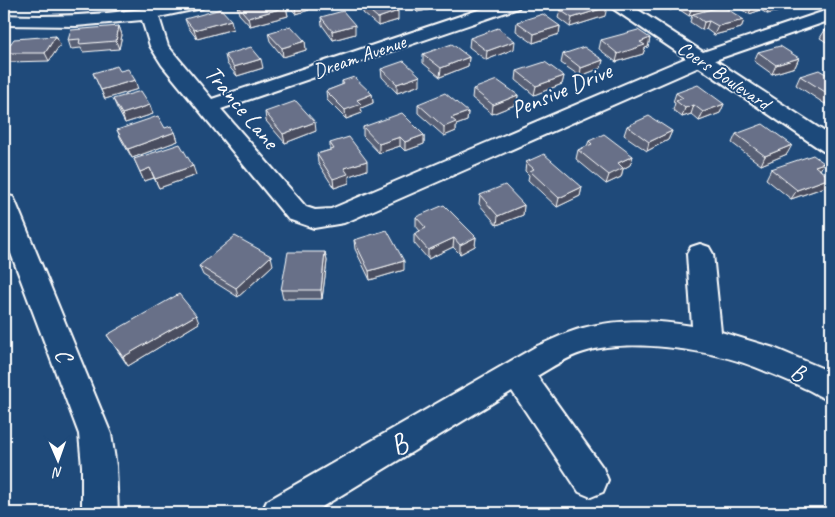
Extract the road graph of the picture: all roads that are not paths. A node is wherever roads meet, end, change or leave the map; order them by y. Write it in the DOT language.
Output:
graph roads {
  1 [pos="196,4"];
  2 [pos="512,4"];
  3 [pos="618,4"];
  4 [pos="149,14"];
  5 [pos="831,14"];
  6 [pos="4,20"];
  7 [pos="700,58"];
  8 [pos="206,107"];
  9 [pos="831,146"];
  10 [pos="4,203"];
  11 [pos="314,220"];
  12 [pos="700,254"];
  13 [pos="707,340"];
  14 [pos="517,373"];
  15 [pos="831,388"];
  16 [pos="591,480"];
  17 [pos="100,513"];
  18 [pos="279,513"];
  1 -- 4 [label="street"];
  2 -- 8 [label="street, Dream Avenue"];
  3 -- 7 [label="street, Coers Boulevard"];
  4 -- 6 [label="street"];
  4 -- 8 [label="street, Trance Lane"];
  5 -- 7 [label="street, Pensive Drive"];
  7 -- 9 [label="street, Coers Boulevard"];
  7 -- 11 [label="street, Pensive Drive"];
  8 -- 11 [label="street, Trance Lane"];
  10 -- 17 [label="street, C"];
  12 -- 13 [label="street"];
  13 -- 14 [label="street, B"];
  13 -- 15 [label="street, B"];
  14 -- 16 [label="street"];
  14 -- 18 [label="street, B"];
}
